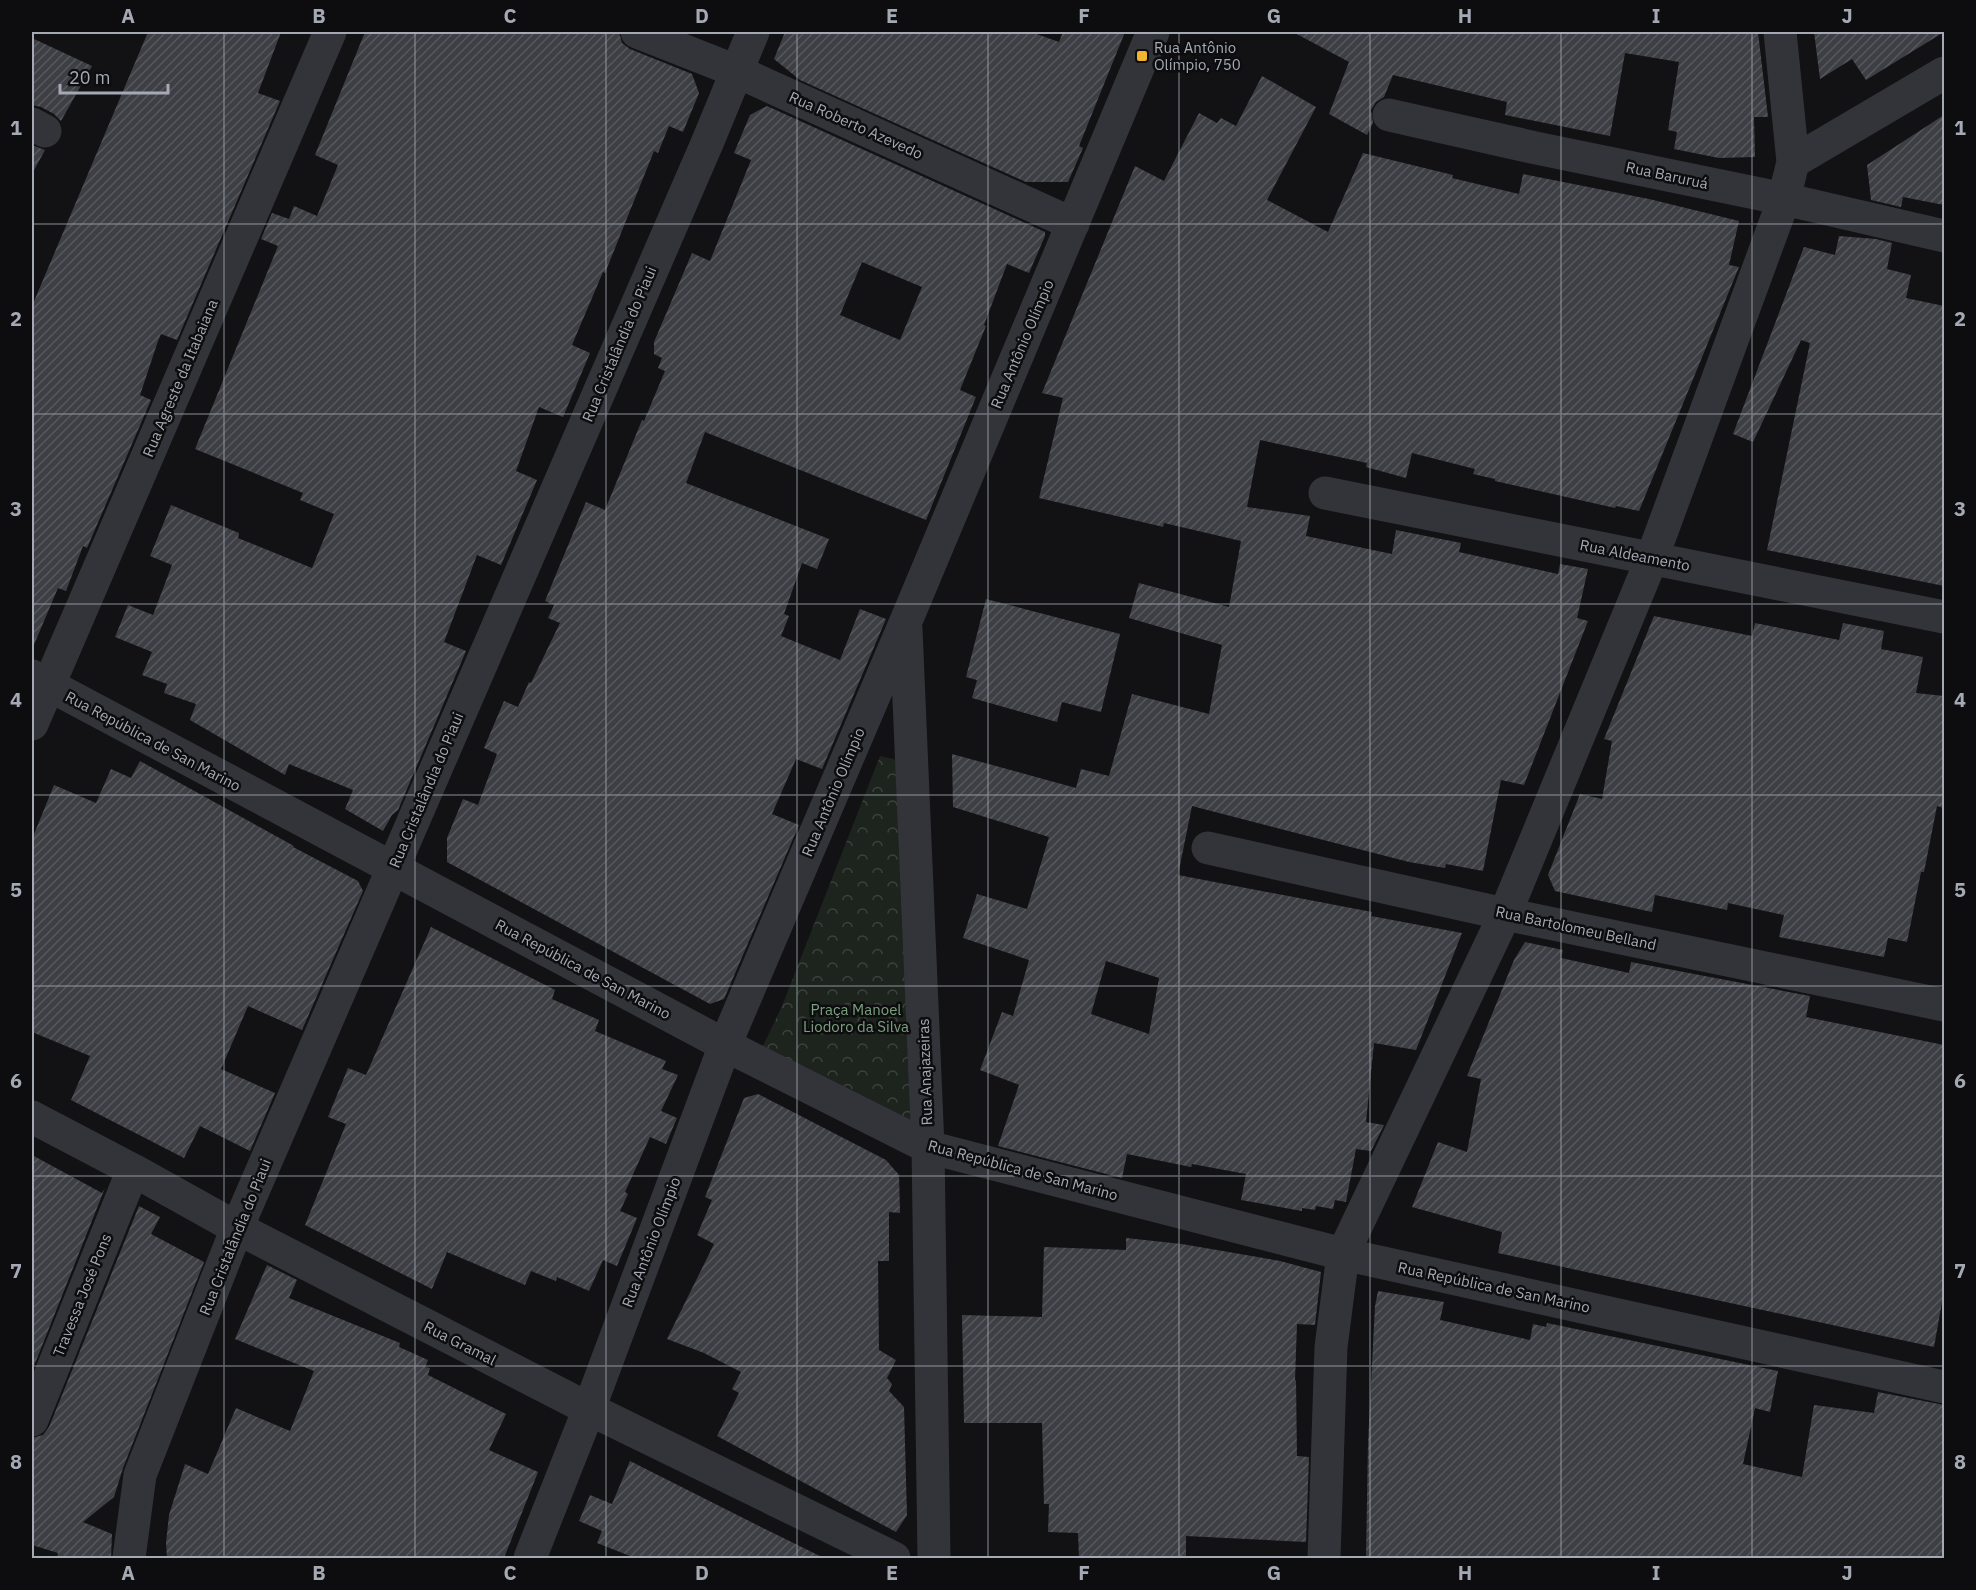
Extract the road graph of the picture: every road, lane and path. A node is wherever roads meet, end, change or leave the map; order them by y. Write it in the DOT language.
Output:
graph roads {
  1 [pos="330,32"];
  2 [pos="636,32"];
  3 [pos="753,32"];
  4 [pos="1153,32"];
  5 [pos="1780,32"];
  6 [pos="736,71"];
  7 [pos="1944,73"];
  8 [pos="1389,115"];
  9 [pos="1793,162"];
  10 [pos="1784,199"];
  11 [pos="1073,224"];
  12 [pos="1944,236"];
  13 [pos="1325,493"];
  14 [pos="1653,558"];
  15 [pos="1944,616"];
  16 [pos="906,621"];
  17 [pos="40,680"];
  18 [pos="32,724"];
  19 [pos="1208,848"];
  20 [pos="392,867"];
  21 [pos="1505,914"];
  22 [pos="1944,1005"];
  23 [pos="725,1045"];
  24 [pos="32,1117"];
  25 [pos="928,1147"];
  26 [pos="133,1170"];
  27 [pos="237,1228"];
  28 [pos="1343,1254"];
  29 [pos="1944,1387"];
  30 [pos="589,1409"];
  31 [pos="32,1420"];
  32 [pos="129,1558"];
  33 [pos="530,1558"];
  34 [pos="894,1558"];
  35 [pos="934,1558"];
  36 [pos="1324,1558"];
  1 -- 17 [label="street, Rua Agreste da Itabaiana"];
  2 -- 6 [label="street, Rua Roberto Azevedo"];
  3 -- 6 [label="street, Rua Cristalândia do Piaui"];
  4 -- 11 [label="street, Rua Antônio Olímpio"];
  5 -- 9 [label="street"];
  6 -- 11 [label="street, Rua Roberto Azevedo"];
  6 -- 20 [label="street, Rua Cristalândia do Piaui"];
  7 -- 9 [label="street"];
  8 -- 10 [label="street, Rua Baruruá"];
  9 -- 10 [label="street"];
  10 -- 12 [label="street, Rua Baruruá"];
  10 -- 14 [label="street"];
  11 -- 16 [label="street, Rua Antônio Olímpio"];
  13 -- 14 [label="street, Rua Aldeamento"];
  14 -- 15 [label="street, Rua Aldeamento"];
  14 -- 21 [label="street"];
  16 -- 23 [label="street, Rua Antônio Olímpio"];
  16 -- 25 [label="street, Rua Anajazeiras"];
  17 -- 18 [label="street, Rua Agreste da Itabaiana"];
  17 -- 20 [label="street, Rua República de San Marino"];
  19 -- 21 [label="street, Rua Bartolomeu Belland"];
  20 -- 23 [label="street, Rua República de San Marino"];
  20 -- 27 [label="street, Rua Cristalândia do Piaui"];
  21 -- 22 [label="street, Rua Bartolomeu Belland"];
  21 -- 28 [label="street"];
  23 -- 25 [label="street, Rua República de San Marino"];
  23 -- 30 [label="street, Rua Antônio Olímpio"];
  24 -- 26 [label="street, Rua Gramal"];
  25 -- 28 [label="street, Rua República de San Marino"];
  25 -- 35 [label="street, Rua Anajazeiras"];
  26 -- 27 [label="street, Rua Gramal"];
  26 -- 31 [label="street, Travessa José Pons"];
  27 -- 30 [label="street, Rua Gramal"];
  27 -- 32 [label="street, Rua Cristalândia do Piaui"];
  28 -- 29 [label="street, Rua República de San Marino"];
  28 -- 36 [label="street"];
  30 -- 33 [label="street, Rua Antônio Olímpio"];
  30 -- 34 [label="street, Rua Gramal"];
}
